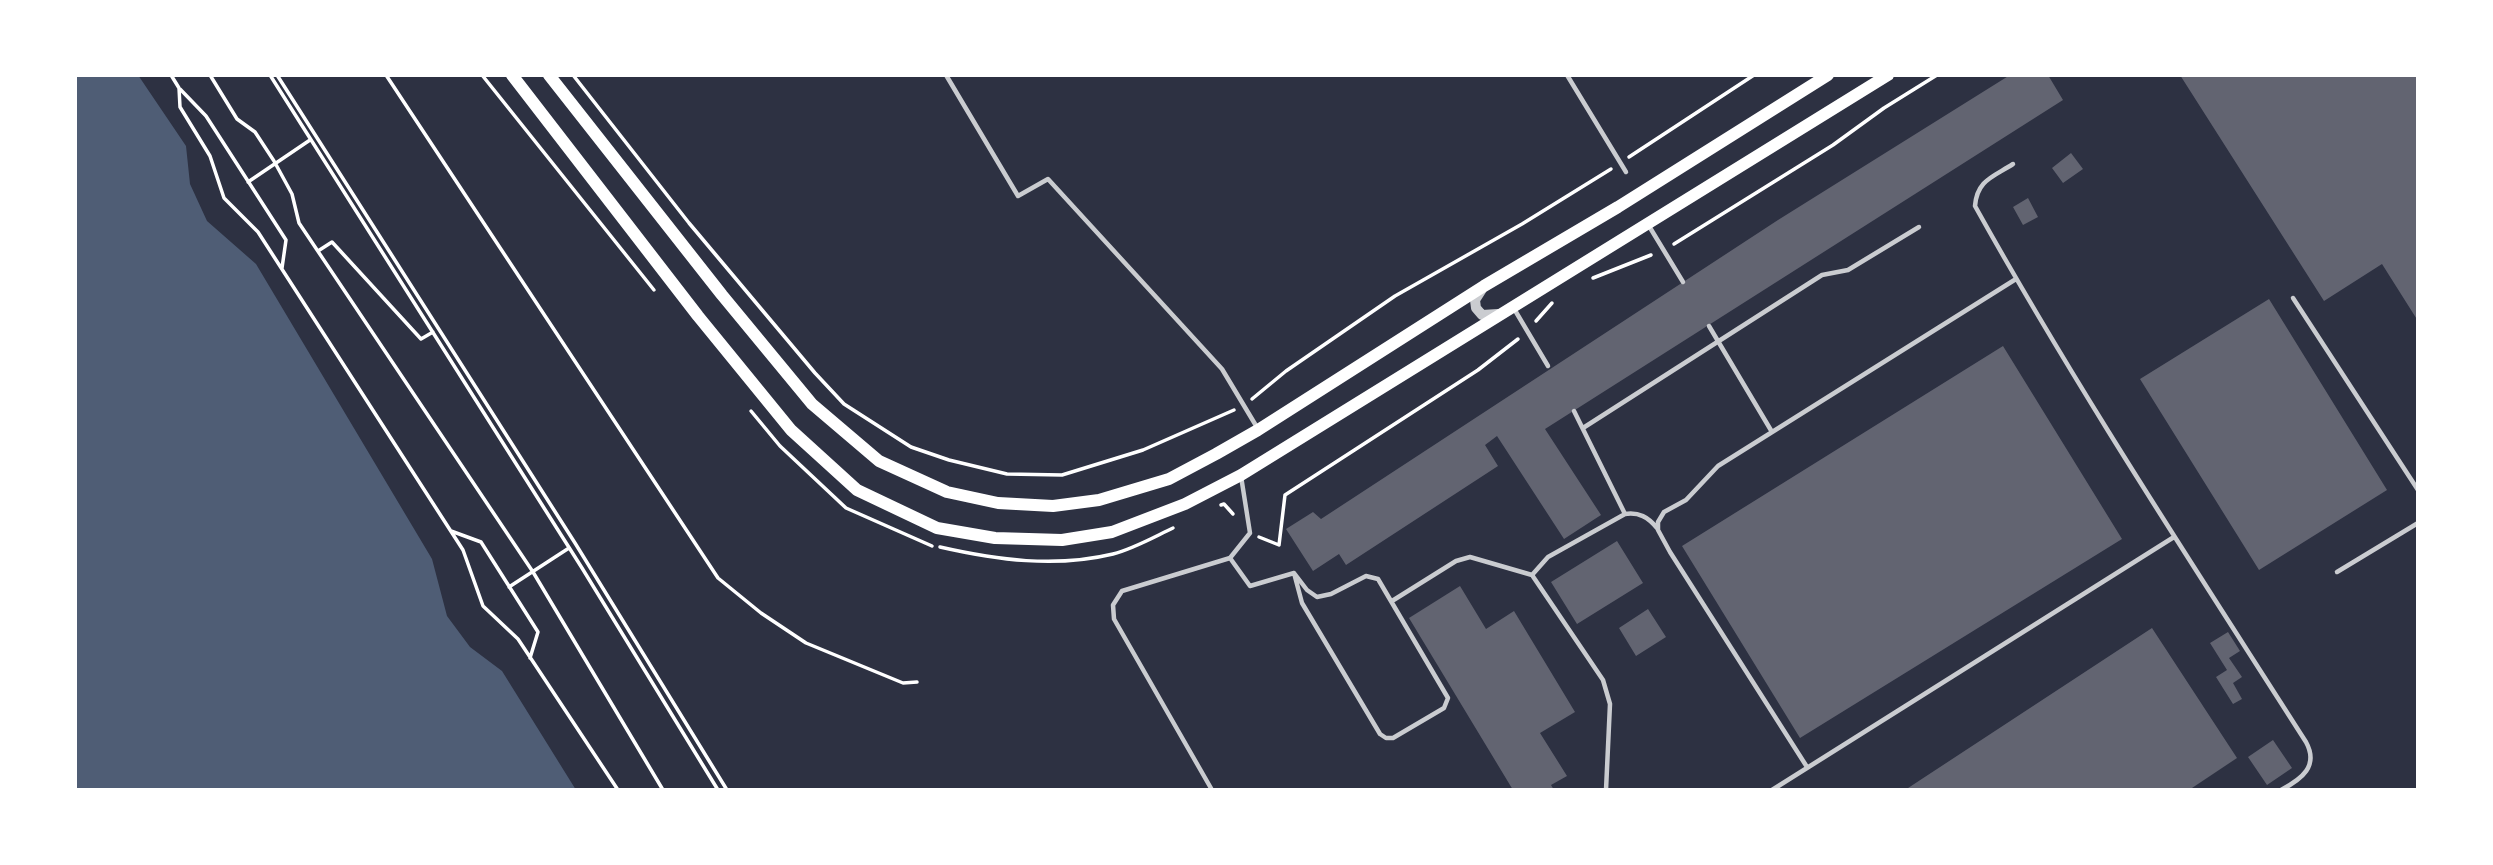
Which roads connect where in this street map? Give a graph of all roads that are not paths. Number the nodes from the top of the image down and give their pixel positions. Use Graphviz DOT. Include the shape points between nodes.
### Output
graph roads {
  1 [pos="512,75"];
  2 [pos="549,75"];
  3 [pos="946,75"];
  4 [pos="1567,75"];
  5 [pos="1828,75"];
  6 [pos="1888,75"];
  7 [pos="2013,164"];
  8 [pos="1626,172"];
  9 [pos="1648,224"];
  10 [pos="1919,227"];
  11 [pos="2016,279"];
  12 [pos="1683,282"];
  13 [pos="1484,286"];
  14 [pos="2293,298"];
  15 [pos="1507,310"];
  16 [pos="1709,326"];
  17 [pos="1718,341"];
  18 [pos="1548,366"];
  19 [pos="1574,411"];
  20 [pos="1583,428"];
  21 [pos="1258,430"];
  22 [pos="1772,432"];
  23 [pos="1241,475"];
  24 [pos="2418,490"];
  25 [pos="1625,514"];
  26 [pos="2418,523"];
  27 [pos="1658,530"];
  28 [pos="2174,537"];
  29 [pos="1230,558"];
  30 [pos="2337,572"];
  31 [pos="1294,573"];
  32 [pos="1532,575"];
  33 [pos="1392,601"];
  34 [pos="1807,767"];
  35 [pos="1212,790"];
  36 [pos="1606,790"];
  37 [pos="1772,790"];
  38 [pos="2281,790"];
  1 -- 23 [label="main road" via="791,430 857,490 937,528 995,538 1062,540 1112,531 1185,504"];
  2 -- 21 [label="main road" via="812,404 879,461 947,492 998,503 1053,506 1099,500 1168,479"];
  3 -- 21 [label="lane" via="1017,196 1048,179 1222,369"];
  4 -- 8 [label="lane"];
  5 -- 13 [label="main road"];
  6 -- 9 [label="main road"];
  7 -- 11 [label="lane" via="1980,185 1975,206"];
  9 -- 12 [label="lane"];
  9 -- 15 [label="main road"];
  10 -- 17 [label="lane" via="1848,270 1822,275"];
  11 -- 22 [label="lane"];
  11 -- 28 [label="lane"];
  13 -- 15 [label="street" via="1475,300 1482,315"];
  13 -- 21 [label="main road"];
  14 -- 24 [label="lane"];
  15 -- 18 [label="lane"];
  15 -- 23 [label="main road"];
  16 -- 17 [label="lane"];
  17 -- 20 [label="lane"];
  17 -- 22 [label="lane"];
  19 -- 20 [label="lane"];
  20 -- 25 [label="lane"];
  22 -- 27 [label="lane" via="1718,466 1686,500 1664,512"];
  23 -- 29 [label="lane" via="1250,533"];
  25 -- 27 [label="lane" via="1641,514"];
  25 -- 32 [label="lane" via="1548,557"];
  26 -- 30 [label="lane"];
  27 -- 34 [label="lane"];
  28 -- 34 [label="lane"];
  28 -- 38 [label="lane" via="2311,752 2312,761 2305,772"];
  29 -- 31 [label="lane" via="1250,586"];
  29 -- 35 [label="lane" via="1122,591 1113,605 1114,619"];
  31 -- 33 [label="lane" via="1317,597 1366,576 1378,579"];
  31 -- 33 [label="lane" via="1302,603 1386,738 1444,708 1448,698"];
  32 -- 33 [label="lane" via="1470,557"];
  32 -- 36 [label="lane" via="1603,680 1610,704"];
  34 -- 37 [label="lane"];
}
